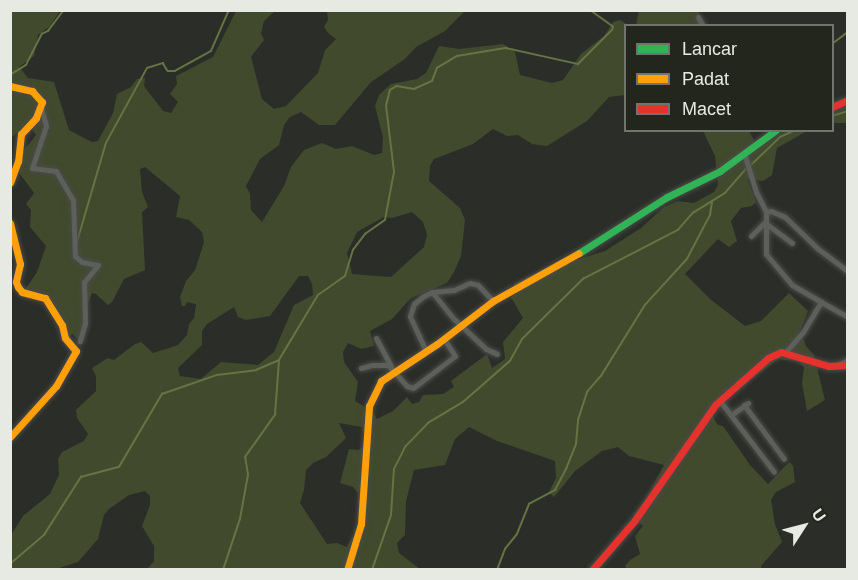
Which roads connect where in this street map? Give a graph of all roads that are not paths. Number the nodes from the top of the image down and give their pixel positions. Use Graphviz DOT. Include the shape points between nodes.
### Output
graph roads {
  1 [pos="698,17"];
  2 [pos="703,24"];
  3 [pos="10,86"];
  4 [pos="848,99"];
  5 [pos="834,106"];
  6 [pos="40,107"];
  7 [pos="774,132"];
  8 [pos="744,153"];
  9 [pos="10,183"];
  10 [pos="766,212"];
  11 [pos="10,223"];
  12 [pos="767,224"];
  13 [pos="751,236"];
  14 [pos="792,243"];
  15 [pos="848,271"];
  16 [pos="432,292"];
  17 [pos="493,301"];
  18 [pos="821,302"];
  19 [pos="848,317"];
  20 [pos="460,326"];
  21 [pos="376,338"];
  22 [pos="444,339"];
  23 [pos="80,341"];
  24 [pos="426,351"];
  25 [pos="784,352"];
  26 [pos="497,354"];
  27 [pos="848,360"];
  28 [pos="848,365"];
  29 [pos="836,366"];
  30 [pos="361,368"];
  31 [pos="393,369"];
  32 [pos="720,401"];
  33 [pos="731,415"];
  34 [pos="10,437"];
  35 [pos="783,459"];
  36 [pos="774,472"];
  37 [pos="347,570"];
  38 [pos="592,570"];
  1 -- 2 [label="street"];
  3 -- 6 [label="street" via="36,93 41,99"];
  4 -- 5 [label="street"];
  6 -- 9 [label="street" via="35,121 21,134"];
  6 -- 23 [label="street" via="46,126 32,167 54,169 59,175 73,200 75,256 82,262 99,265 84,282 85,323"];
  7 -- 8 [label="street"];
  8 -- 10 [label="street"];
  8 -- 17 [label="street" via="720,171 667,197 569,260"];
  10 -- 12 [label="street"];
  10 -- 15 [label="street" via="785,218"];
  11 -- 34 [label="street" via="20,264 18,287 22,292 45,298 76,351 56,386"];
  12 -- 13 [label="street"];
  12 -- 14 [label="street"];
  12 -- 18 [label="street" via="766,254 792,285"];
  16 -- 17 [label="street" via="475,284"];
  16 -- 20 [label="street"];
  16 -- 24 [label="street" via="417,301 410,312"];
  17 -- 20 [label="street"];
  18 -- 19 [label="street"];
  18 -- 25 [label="street" via="803,332"];
  20 -- 22 [label="street"];
  20 -- 26 [label="street"];
  21 -- 31 [label="street"];
  22 -- 24 [label="street"];
  22 -- 31 [label="street" via="455,356 416,387 407,386"];
  24 -- 31 [label="street"];
  25 -- 29 [label="street"];
  25 -- 32 [label="street" via="768,358"];
  27 -- 29 [label="street"];
  28 -- 29 [label="street"];
  30 -- 31 [label="street" via="376,364"];
  31 -- 37 [label="street" via="378,385 369,406 360,524"];
  32 -- 33 [label="street"];
  32 -- 38 [label="street" via="635,520"];
  33 -- 35 [label="street" via="746,404"];
  33 -- 36 [label="street"];
}
